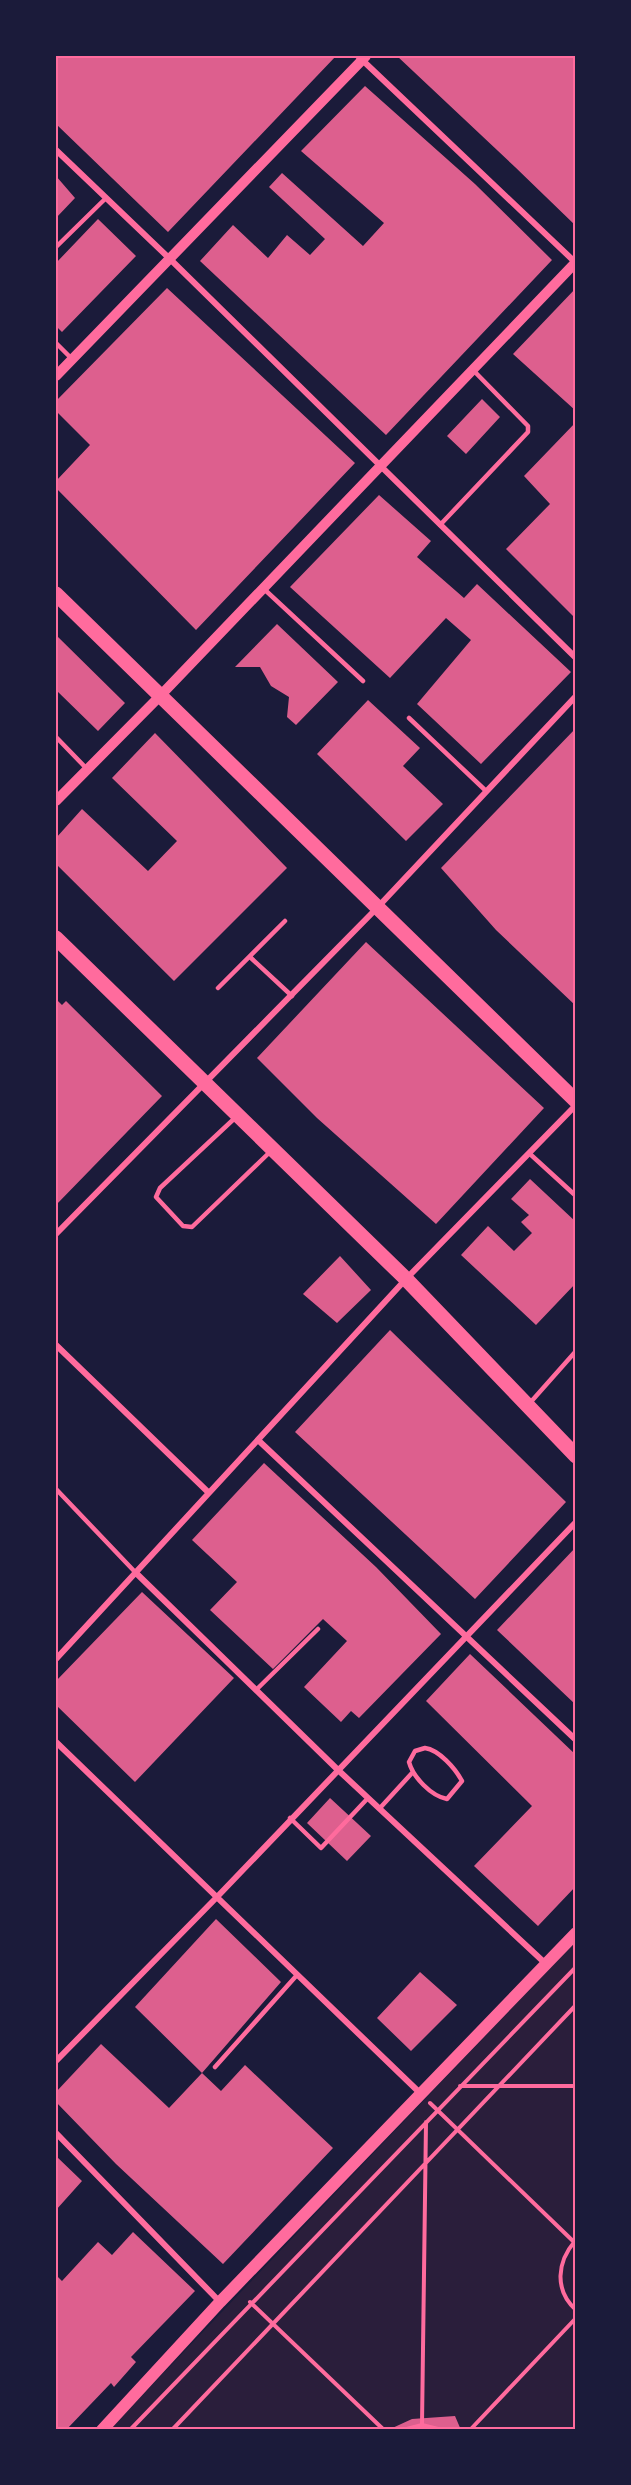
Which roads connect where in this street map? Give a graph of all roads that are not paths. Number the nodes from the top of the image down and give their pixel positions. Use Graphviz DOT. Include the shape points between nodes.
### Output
graph roads {
  1 [pos="362,57"];
  2 [pos="56,150"];
  3 [pos="106,198"];
  4 [pos="56,247"];
  5 [pos="170,259"];
  6 [pos="575,263"];
  7 [pos="56,343"];
  8 [pos="72,359"];
  9 [pos="472,368"];
  10 [pos="56,376"];
  11 [pos="379,465"];
  12 [pos="440,525"];
  13 [pos="262,587"];
  14 [pos="56,594"];
  15 [pos="576,658"];
  16 [pos="363,681"];
  17 [pos="160,696"];
  18 [pos="576,696"];
  19 [pos="409,718"];
  20 [pos="56,737"];
  21 [pos="87,769"];
  22 [pos="485,790"];
  23 [pos="56,801"];
  24 [pos="376,909"];
  25 [pos="285,921"];
  26 [pos="56,938"];
  27 [pos="249,957"];
  28 [pos="218,988"];
  29 [pos="292,996"];
  30 [pos="206,1084"];
  31 [pos="576,1103"];
  32 [pos="238,1115"];
  33 [pos="273,1149"];
  34 [pos="530,1154"];
  35 [pos="576,1196"];
  36 [pos="56,1234"];
  37 [pos="406,1279"];
  38 [pos="56,1345"];
  39 [pos="576,1351"];
  40 [pos="527,1406"];
  41 [pos="258,1440"];
  42 [pos="576,1456"];
  43 [pos="56,1489"];
  44 [pos="209,1493"];
  45 [pos="576,1522"];
  46 [pos="136,1573"];
  47 [pos="318,1629"];
  48 [pos="465,1635"];
  49 [pos="56,1659"];
  50 [pos="256,1690"];
  51 [pos="576,1740"];
  52 [pos="56,1742"];
  53 [pos="337,1769"];
  54 [pos="412,1773"];
  55 [pos="368,1798"];
  56 [pos="380,1808"];
  57 [pos="290,1818"];
  58 [pos="217,1898"];
  59 [pos="576,1933"];
  60 [pos="546,1964"];
  61 [pos="297,1975"];
  62 [pos="56,2061"];
  63 [pos="215,2067"];
  64 [pos="420,2093"];
  65 [pos="56,2133"];
  66 [pos="220,2302"];
  67 [pos="102,2430"];
  1 -- 5 [label="street"];
  1 -- 6 [label="street"];
  2 -- 3 [label="street"];
  3 -- 4 [label="lane"];
  3 -- 5 [label="street"];
  5 -- 8 [label="street"];
  5 -- 11 [label="street"];
  6 -- 9 [label="street"];
  7 -- 8 [label="lane"];
  8 -- 10 [label="street"];
  9 -- 11 [label="street"];
  9 -- 12 [label="lane" via="523,420 528,432"];
  11 -- 12 [label="street"];
  11 -- 13 [label="street"];
  12 -- 15 [label="street"];
  13 -- 16 [label="lane"];
  13 -- 17 [label="street"];
  14 -- 17 [label="highway"];
  17 -- 21 [label="street"];
  17 -- 24 [label="highway"];
  18 -- 22 [label="street"];
  19 -- 22 [label="lane"];
  20 -- 21 [label="lane"];
  21 -- 23 [label="street"];
  22 -- 24 [label="street"];
  24 -- 29 [label="street"];
  24 -- 31 [label="highway"];
  25 -- 27 [label="lane"];
  26 -- 30 [label="highway"];
  27 -- 28 [label="lane"];
  27 -- 29 [label="lane"];
  29 -- 30 [label="street"];
  30 -- 32 [label="highway"];
  30 -- 36 [label="street"];
  31 -- 34 [label="street"];
  32 -- 33 [label="highway"];
  32 -- 33 [label="lane" via="160,1188 156,1197 183,1226 192,1227"];
  33 -- 37 [label="highway"];
  34 -- 35 [label="lane"];
  34 -- 37 [label="street"];
  37 -- 40 [label="highway"];
  37 -- 41 [label="street"];
  38 -- 44 [label="street"];
  39 -- 40 [label="lane"];
  40 -- 42 [label="highway"];
  41 -- 44 [label="street"];
  41 -- 48 [label="street"];
  43 -- 46 [label="lane"];
  44 -- 46 [label="street"];
  45 -- 48 [label="street"];
  46 -- 49 [label="street"];
  46 -- 50 [label="street"];
  47 -- 50 [label="lane"];
  48 -- 51 [label="street"];
  48 -- 53 [label="street"];
  50 -- 53 [label="street"];
  52 -- 58 [label="street"];
  53 -- 55 [label="street"];
  53 -- 57 [label="street"];
  54 -- 54 [label="lane" via="409,1762 416,1751 432,1749 457,1771 462,1781 447,1799"];
  54 -- 56 [label="lane"];
  55 -- 56 [label="street"];
  55 -- 57 [label="lane" via="321,1848"];
  56 -- 60 [label="street"];
  57 -- 58 [label="street"];
  58 -- 61 [label="street"];
  58 -- 62 [label="street"];
  59 -- 60 [label="main road"];
  60 -- 64 [label="main road"];
  61 -- 63 [label="lane"];
  61 -- 64 [label="street"];
  64 -- 66 [label="main road"];
  65 -- 66 [label="street"];
  66 -- 67 [label="main road"];
}
